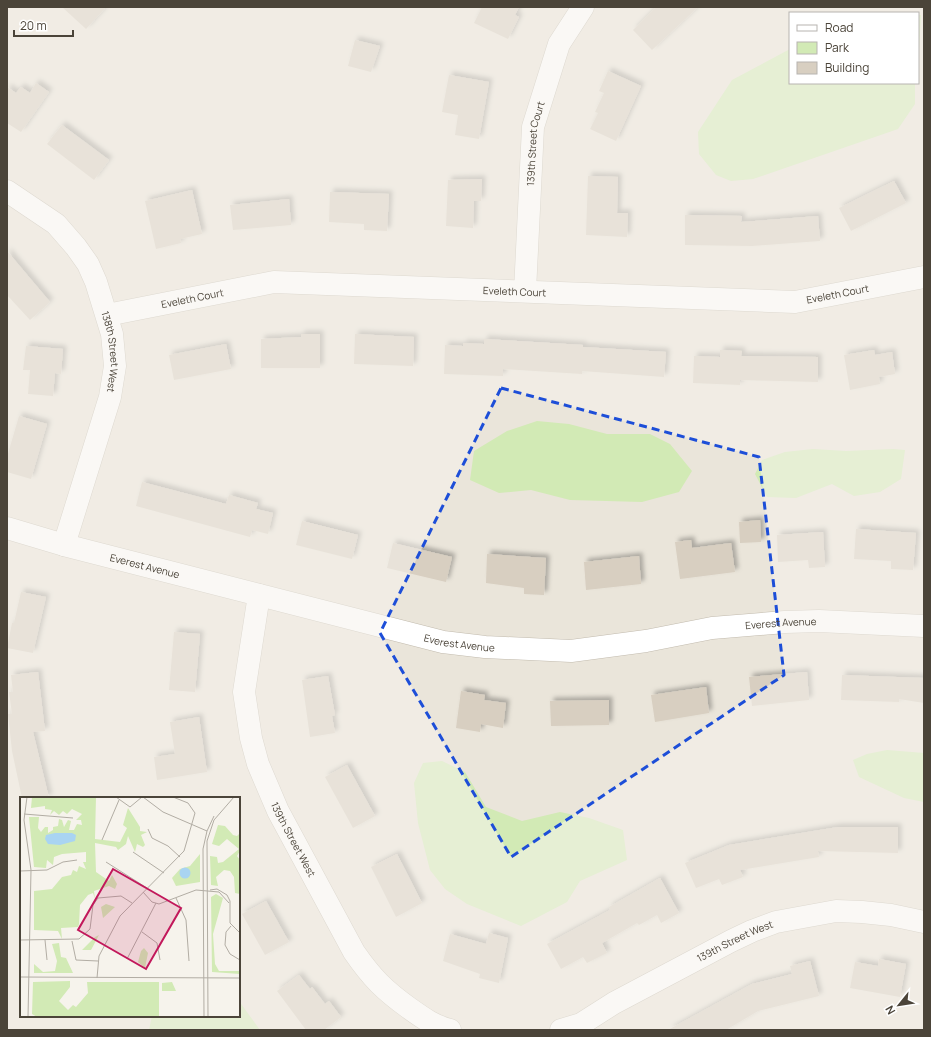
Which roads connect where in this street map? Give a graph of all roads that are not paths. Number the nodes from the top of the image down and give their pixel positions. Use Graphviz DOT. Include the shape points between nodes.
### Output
graph roads {
  1 [pos="583,7"];
  2 [pos="7,191"];
  3 [pos="924,277"];
  4 [pos="525,291"];
  5 [pos="106,315"];
  6 [pos="7,528"];
  7 [pos="64,545"];
  8 [pos="259,595"];
  9 [pos="924,626"];
  10 [pos="924,922"];
  11 [pos="450,1030"];
  12 [pos="561,1030"];
  1 -- 4 [label="street, 139th Street Court" via="559,44 533,127"];
  2 -- 5 [label="street, 138th Street West" via="56,224 76,247 96,282"];
  3 -- 4 [label="street, Eveleth Court" via="796,302"];
  4 -- 5 [label="street, Eveleth Court" via="274,282"];
  5 -- 7 [label="street, 138th Street West" via="112,334 115,366 110,397"];
  6 -- 7 [label="street, Everest Avenue"];
  7 -- 8 [label="street, Everest Avenue"];
  8 -- 9 [label="street, Everest Avenue" via="443,642 485,647 571,651 646,641 712,628 785,622"];
  8 -- 11 [label="street, 139th Street West" via="244,692 258,764 278,811 354,952 368,973 393,997 427,1021"];
  10 -- 12 [label="street, 139th Street West" via="891,915 836,911 776,922 731,941 614,1003 581,1024"];
}
